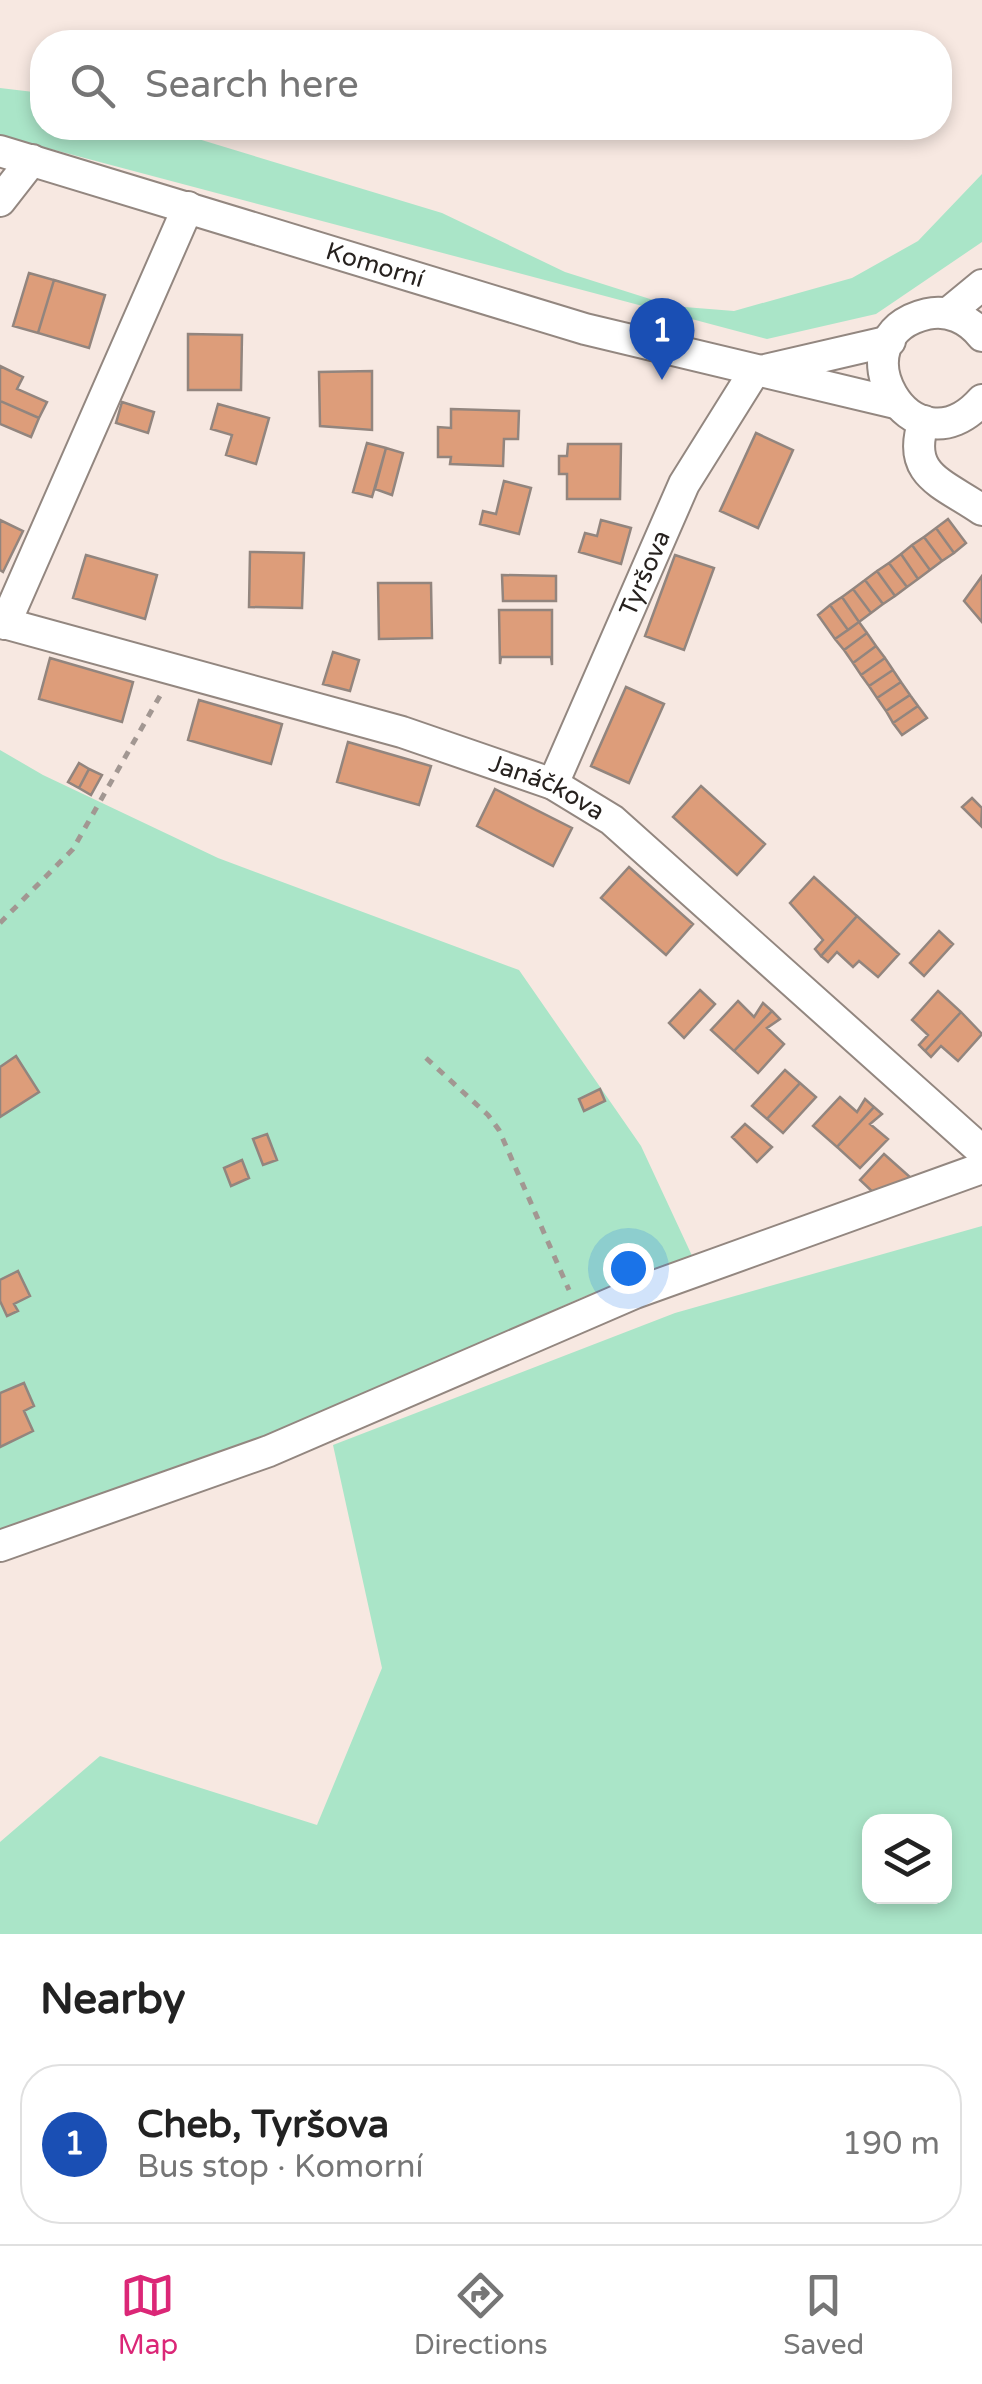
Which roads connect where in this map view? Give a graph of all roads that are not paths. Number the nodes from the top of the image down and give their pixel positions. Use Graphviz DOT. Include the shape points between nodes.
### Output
graph roads {
  1 [pos="0,151"];
  2 [pos="32,160"];
  3 [pos="0,201"];
  4 [pos="188,206"];
  5 [pos="982,285"];
  6 [pos="948,314"];
  7 [pos="982,336"];
  8 [pos="890,341"];
  9 [pos="754,372"];
  10 [pos="895,403"];
  11 [pos="979,410"];
  12 [pos="924,421"];
  13 [pos="982,510"];
  14 [pos="3,623"];
  15 [pos="553,784"];
  16 [pos="982,1150"];
  17 [pos="982,1168"];
  18 [pos="0,1546"];
  1 -- 2 [label="street, Komorní"];
  2 -- 3 [label="street"];
  2 -- 4 [label="street, Komorní"];
  4 -- 9 [label="street, Komorní" via="585,329"];
  4 -- 14 [label="street, Janáčkova"];
  5 -- 6 [label="street"];
  6 -- 7 [label="street"];
  6 -- 8 [label="street, Komorní" via="914,318"];
  8 -- 9 [label="street, Komorní"];
  8 -- 10 [label="street" via="883,372"];
  9 -- 10 [label="street, Komorní"];
  9 -- 15 [label="street, Tyršova" via="684,484"];
  10 -- 12 [label="street, Komorní"];
  11 -- 12 [label="street"];
  12 -- 13 [label="street" via="915,447 922,468"];
  14 -- 15 [label="street, Janáčkova" via="402,732"];
  15 -- 16 [label="street, Janáčkova" via="612,820"];
  17 -- 18 [label="street" via="581,1317 269,1451"];
}
